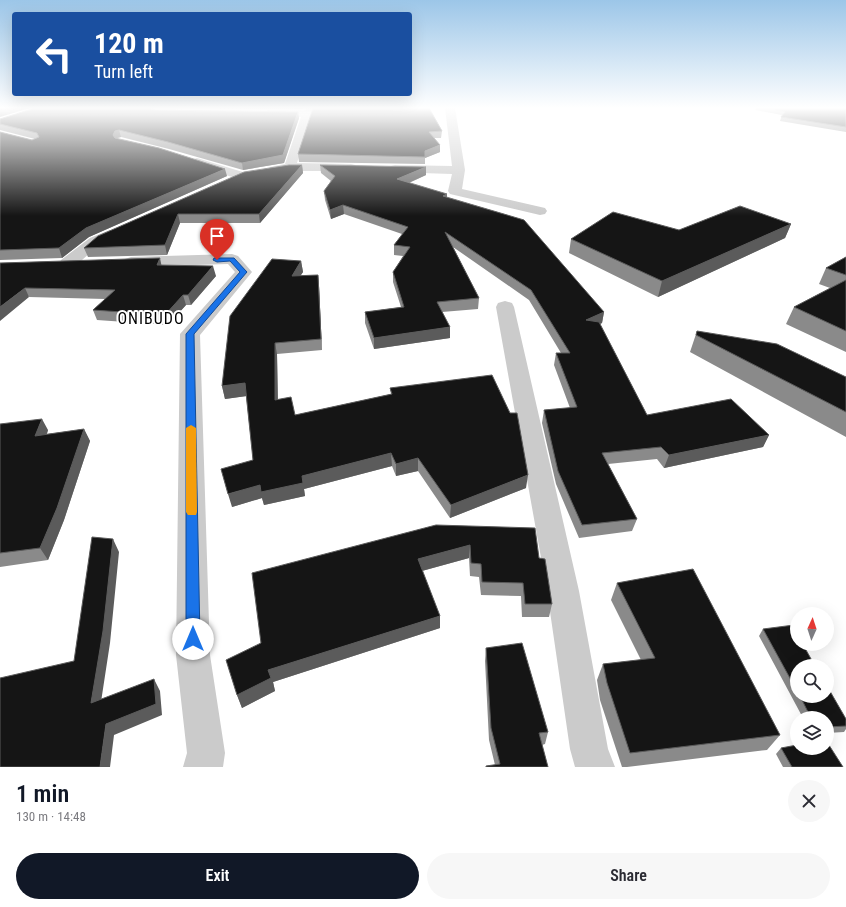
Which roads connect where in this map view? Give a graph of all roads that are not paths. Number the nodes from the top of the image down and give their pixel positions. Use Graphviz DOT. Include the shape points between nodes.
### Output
graph roads {
  1 [pos="298,144"];
  2 [pos="455,144"];
  3 [pos="186,159"];
  4 [pos="290,167"];
  5 [pos="367,168"];
  6 [pos="382,169"];
  7 [pos="459,170"];
  8 [pos="253,174"];
  9 [pos="220,186"];
  10 [pos="540,211"];
  11 [pos="123,229"];
  12 [pos="505,307"];
  13 [pos="203,767"];
  14 [pos="595,767"];
  1 -- 4 [label="street"];
  2 -- 7 [label="street"];
  3 -- 8 [label="street"];
  4 -- 5 [label="street"];
  4 -- 8 [label="street"];
  6 -- 7 [label="street"];
  7 -- 10 [label="street" via="455,191"];
  8 -- 9 [label="street"];
  11 -- 13 [label="street" via="95,241 59,264 232,259 244,272 190,334 193,655 206,753"];
  12 -- 14 [label="street" via="563,591 589,749"];
}
